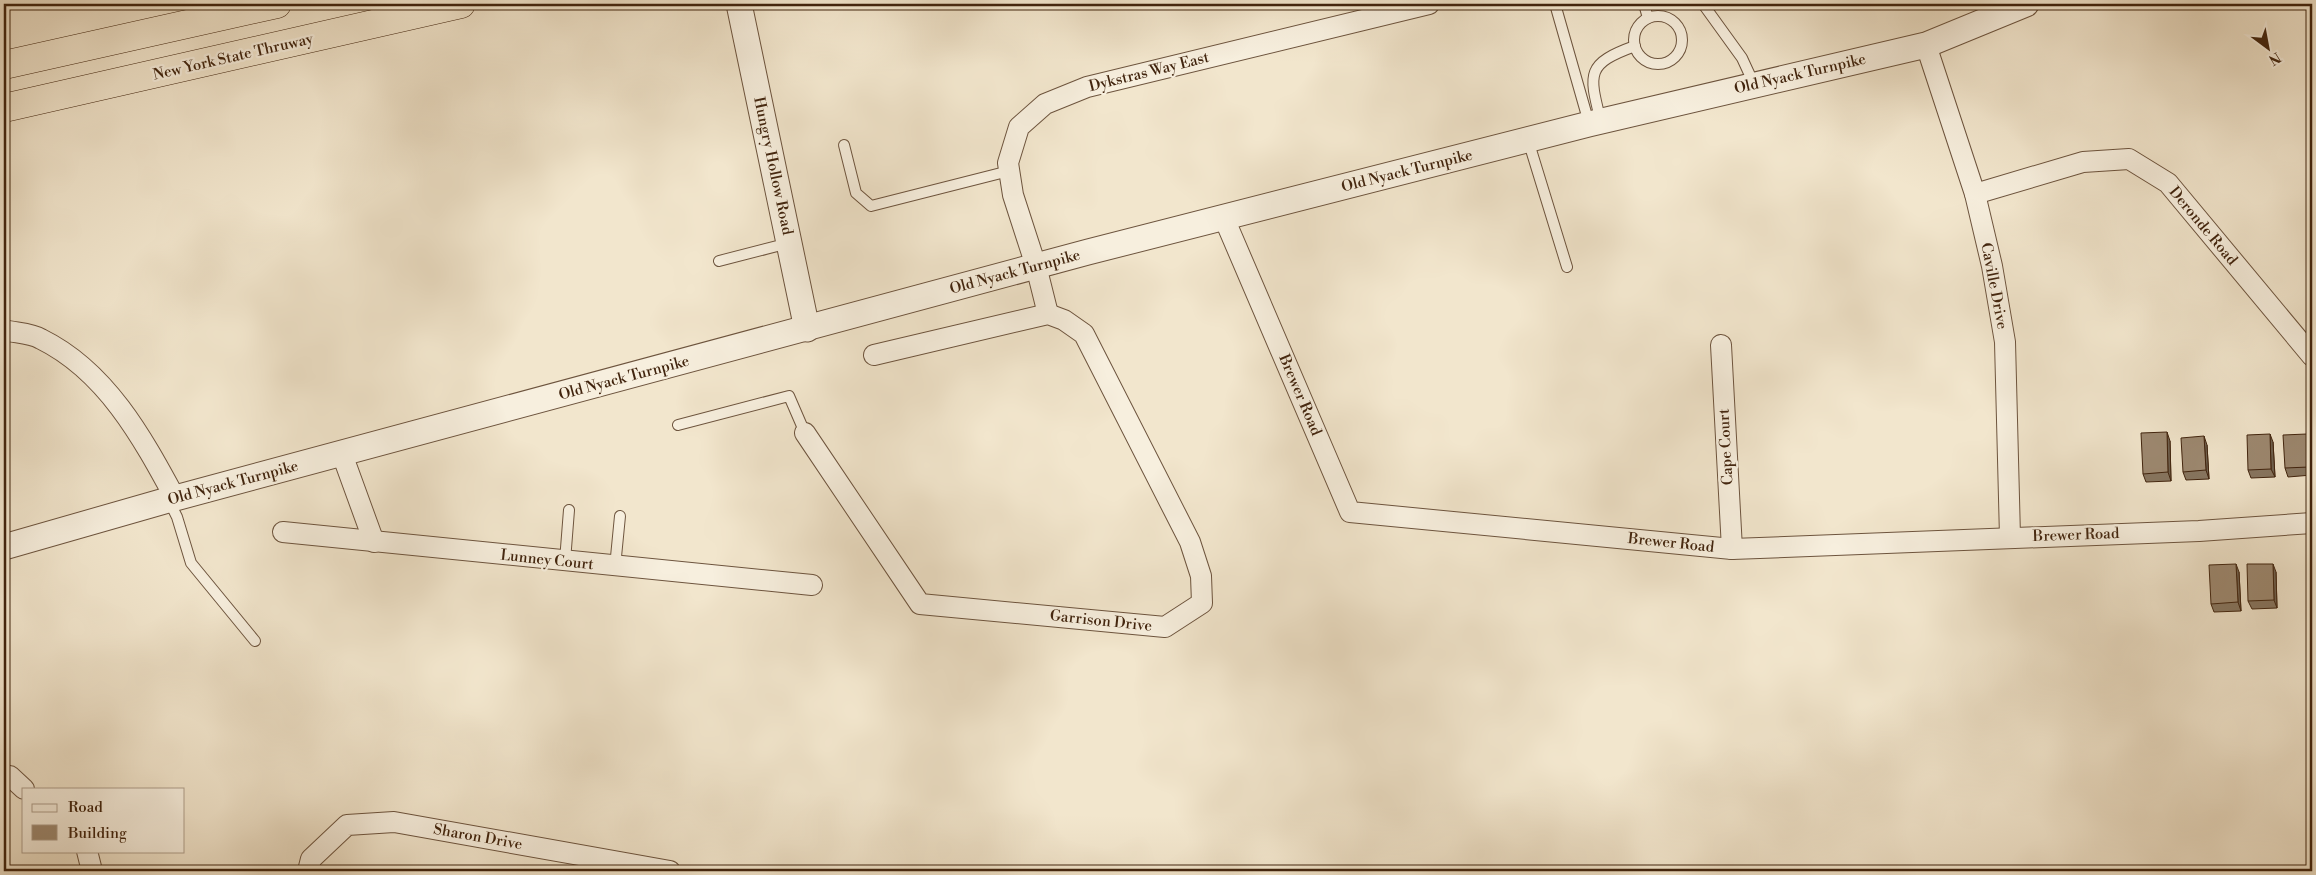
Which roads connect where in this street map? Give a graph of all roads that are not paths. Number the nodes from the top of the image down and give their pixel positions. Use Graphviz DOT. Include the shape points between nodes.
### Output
graph roads {
  1 [pos="277,4"];
  2 [pos="461,4"];
  3 [pos="738,4"];
  4 [pos="1429,4"];
  5 [pos="1555,4"];
  6 [pos="1644,4"];
  7 [pos="1704,4"];
  8 [pos="2026,4"];
  9 [pos="1648,18"];
  10 [pos="1926,44"];
  11 [pos="1635,46"];
  12 [pos="4,65"];
  13 [pos="1755,85"];
  14 [pos="4,108"];
  15 [pos="1595,123"];
  16 [pos="1528,140"];
  17 [pos="844,145"];
  18 [pos="1010,171"];
  19 [pos="1976,194"];
  20 [pos="1224,218"];
  21 [pos="789,242"];
  22 [pos="719,262"];
  23 [pos="1036,266"];
  24 [pos="1567,267"];
  25 [pos="1048,314"];
  26 [pos="807,329"];
  27 [pos="4,330"];
  28 [pos="1721,345"];
  29 [pos="874,355"];
  30 [pos="2312,356"];
  31 [pos="678,425"];
  32 [pos="805,433"];
  33 [pos="342,454"];
  34 [pos="172,499"];
  35 [pos="569,510"];
  36 [pos="620,516"];
  37 [pos="2312,523"];
  38 [pos="283,532"];
  39 [pos="2010,537"];
  40 [pos="374,542"];
  41 [pos="4,547"];
  42 [pos="1732,549"];
  43 [pos="565,562"];
  44 [pos="616,567"];
  45 [pos="812,586"];
  46 [pos="255,641"];
  47 [pos="4,776"];
  48 [pos="23,788"];
  49 [pos="87,852"];
  50 [pos="92,871"];
  51 [pos="308,871"];
  52 [pos="670,871"];
  1 -- 12 [label="highway"];
  2 -- 14 [label="highway, New York State Thruway"];
  3 -- 21 [label="street, Hungry Hollow Road"];
  4 -- 18 [label="street, Dykstras Way East" via="1087,87 1045,104 1019,127 1008,163"];
  5 -- 15 [label="lane"];
  6 -- 9 [label="lane"];
  7 -- 13 [label="lane" via="1742,58"];
  8 -- 10 [label="street, Old Nyack Turnpike"];
  9 -- 11 [label="lane" via="1637,30"];
  9 -- 11 [label="lane" via="1663,17 1676,24 1682,38 1679,53 1667,63 1650,63"];
  10 -- 13 [label="street, Old Nyack Turnpike"];
  10 -- 19 [label="street, Caville Drive"];
  11 -- 15 [label="lane" via="1601,62 1593,73"];
  13 -- 15 [label="street, Old Nyack Turnpike"];
  15 -- 16 [label="street, Old Nyack Turnpike"];
  16 -- 20 [label="street, Old Nyack Turnpike"];
  16 -- 24 [label="lane"];
  17 -- 18 [label="lane" via="856,193 871,206"];
  18 -- 23 [label="street, Dykstras Way East" via="1013,195"];
  19 -- 30 [label="street, Deronde Road" via="2084,162 2128,159 2168,183"];
  19 -- 39 [label="street, Caville Drive" via="2005,342"];
  20 -- 23 [label="street, Old Nyack Turnpike"];
  20 -- 42 [label="street, Brewer Road" via="1350,512"];
  21 -- 22 [label="lane"];
  21 -- 26 [label="street, Hungry Hollow Road"];
  23 -- 25 [label="street"];
  23 -- 26 [label="street, Old Nyack Turnpike"];
  25 -- 29 [label="street"];
  25 -- 32 [label="street, Garrison Drive" via="1064,320 1084,334 1190,542 1201,576 1202,603 1166,627 920,604"];
  26 -- 33 [label="street, Old Nyack Turnpike"];
  27 -- 34 [label="street" via="40,338 81,365 119,404 150,450"];
  28 -- 42 [label="street, Cape Court"];
  31 -- 32 [label="lane" via="789,396"];
  33 -- 34 [label="street, Old Nyack Turnpike"];
  33 -- 40 [label="street"];
  34 -- 41 [label="street, Old Nyack Turnpike"];
  34 -- 46 [label="lane" via="191,563"];
  35 -- 43 [label="lane"];
  36 -- 44 [label="lane"];
  37 -- 39 [label="street, Brewer Road" via="2199,531"];
  38 -- 40 [label="street, Lunney Court"];
  39 -- 42 [label="street, Brewer Road"];
  40 -- 43 [label="street, Lunney Court"];
  43 -- 44 [label="street, Lunney Court"];
  44 -- 45 [label="street, Lunney Court"];
  47 -- 48 [label="street" via="10,776"];
  49 -- 50 [label="street"];
  51 -- 52 [label="street, Sharon Drive" via="311,859 347,825 394,822"];
}
